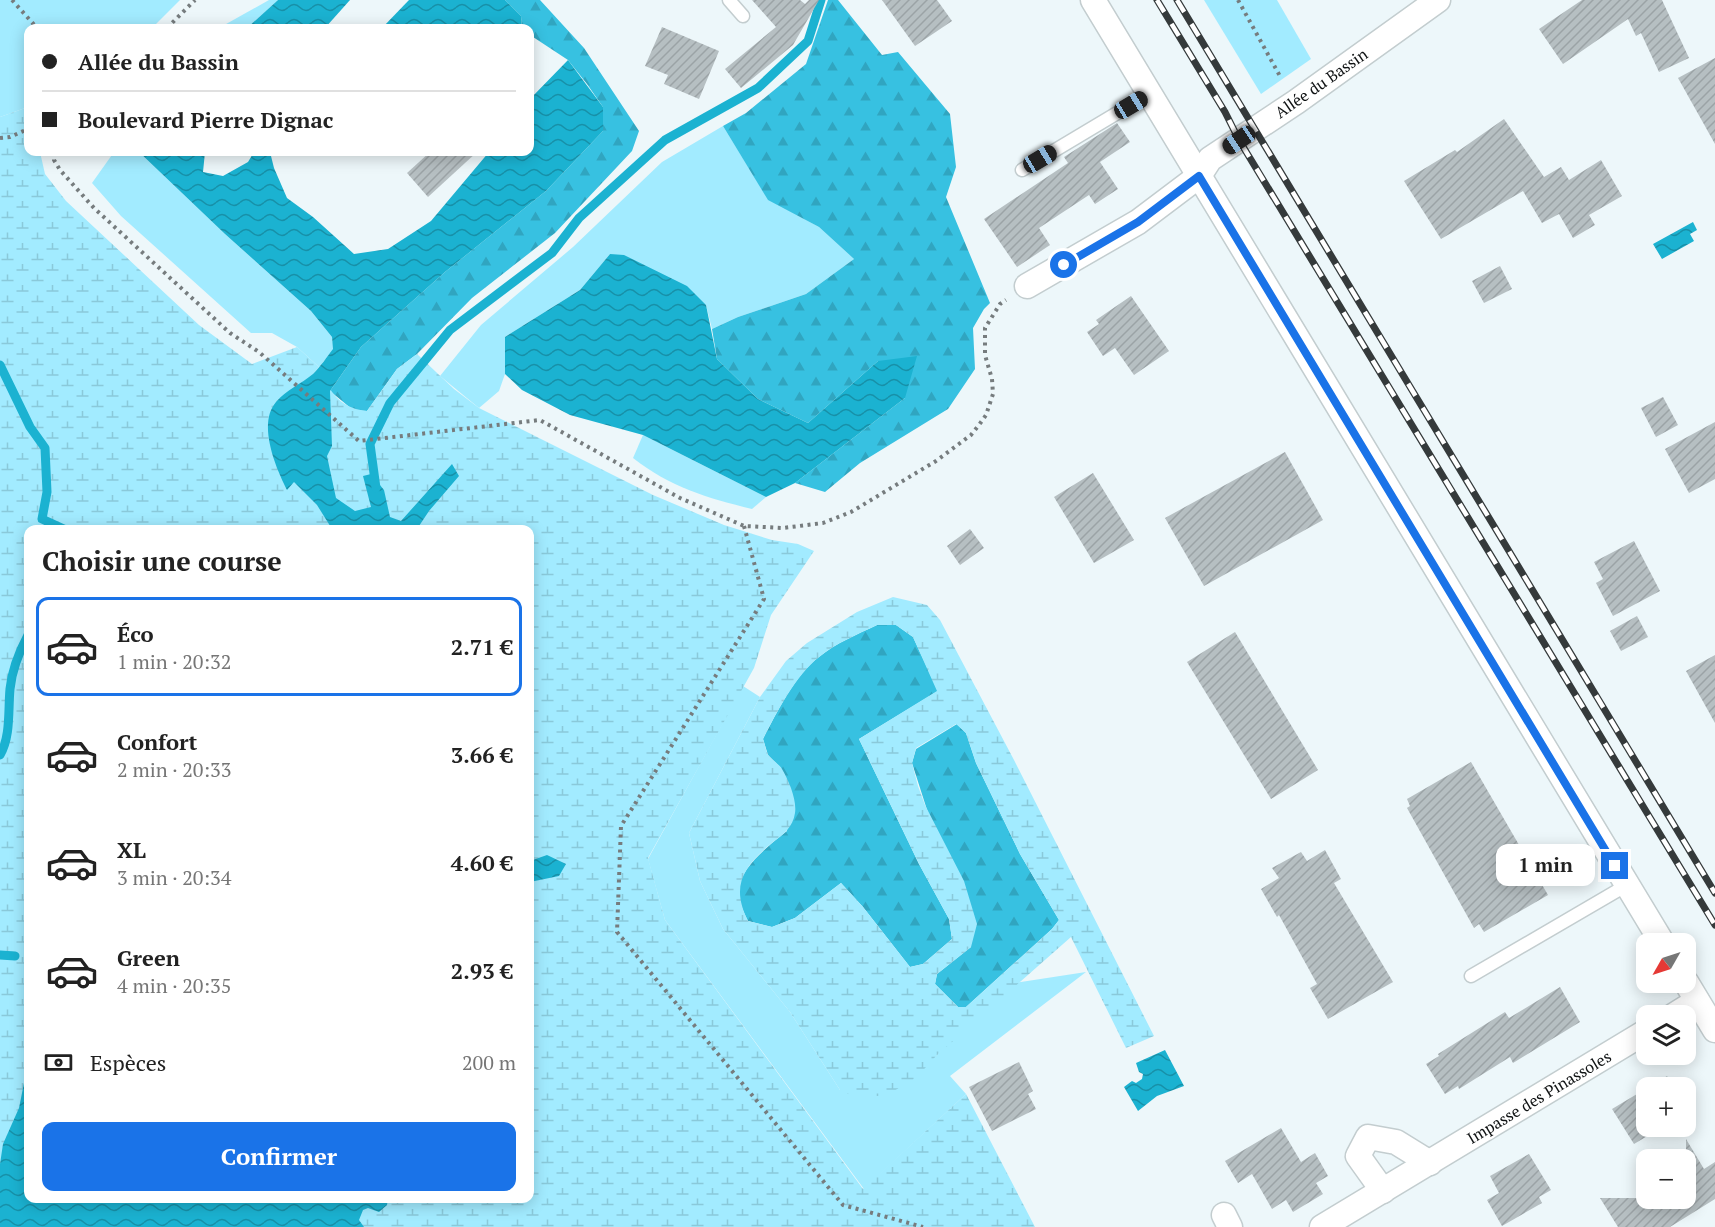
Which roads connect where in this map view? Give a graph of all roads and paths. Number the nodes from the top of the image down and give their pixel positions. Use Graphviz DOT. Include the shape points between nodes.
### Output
graph roads {
  1 [pos="12,0"];
  2 [pos="195,0"];
  3 [pos="729,0"];
  4 [pos="1093,0"];
  5 [pos="1238,0"];
  6 [pos="1438,0"];
  7 [pos="743,16"];
  8 [pos="33,24"];
  9 [pos="171,24"];
  10 [pos="1149,94"];
  11 [pos="1296,102"];
  12 [pos="24,131"];
  13 [pos="0,138"];
  14 [pos="54,156"];
  15 [pos="1022,170"];
  16 [pos="1199,176"];
  17 [pos="1027,286"];
  18 [pos="744,526"];
  19 [pos="1628,885"];
  20 [pos="1656,933"];
  21 [pos="1471,976"];
  22 [pos="1690,993"];
  23 [pos="1693,993"];
  24 [pos="1681,1005"];
  25 [pos="1715,1030"];
  26 [pos="1636,1038"];
  27 [pos="1430,1163"];
  28 [pos="1383,1191"];
  29 [pos="923,1227"];
  30 [pos="1322,1227"];
  1 -- 8 [label="path"];
  2 -- 9 [label="path"];
  3 -- 7 [label="lane"];
  4 -- 10 [label="street"];
  5 -- 11 [label="path"];
  6 -- 11 [label="street, Allée du Bassin"];
  10 -- 15 [label="lane"];
  10 -- 16 [label="street"];
  11 -- 16 [label="street, Allée du Bassin" via="1210,159"];
  12 -- 13 [label="path"];
  14 -- 18 [label="path" via="60,170 94,208 230,333 259,352 359,441 540,420 680,498"];
  16 -- 17 [label="street, Allée du Bassin" via="1138,222"];
  16 -- 19 [label="street"];
  17 -- 18 [label="path" via="1000,304 985,328 985,355 993,394 986,415 971,435 851,512 809,525"];
  18 -- 29 [label="path" via="764,599 621,826 617,932 843,1205"];
  19 -- 20 [label="street"];
  19 -- 21 [label="lane"];
  22 -- 24 [label="street"];
  23 -- 25 [label="street"];
  26 -- 27 [label="street, Impasse des Pinassoles"];
  27 -- 28 [label="street, Impasse des Pinassoles"];
  27 -- 28 [label="street" via="1396,1142 1368,1137 1358,1156"];
  28 -- 30 [label="street, Impasse des Pinassoles"];
}
